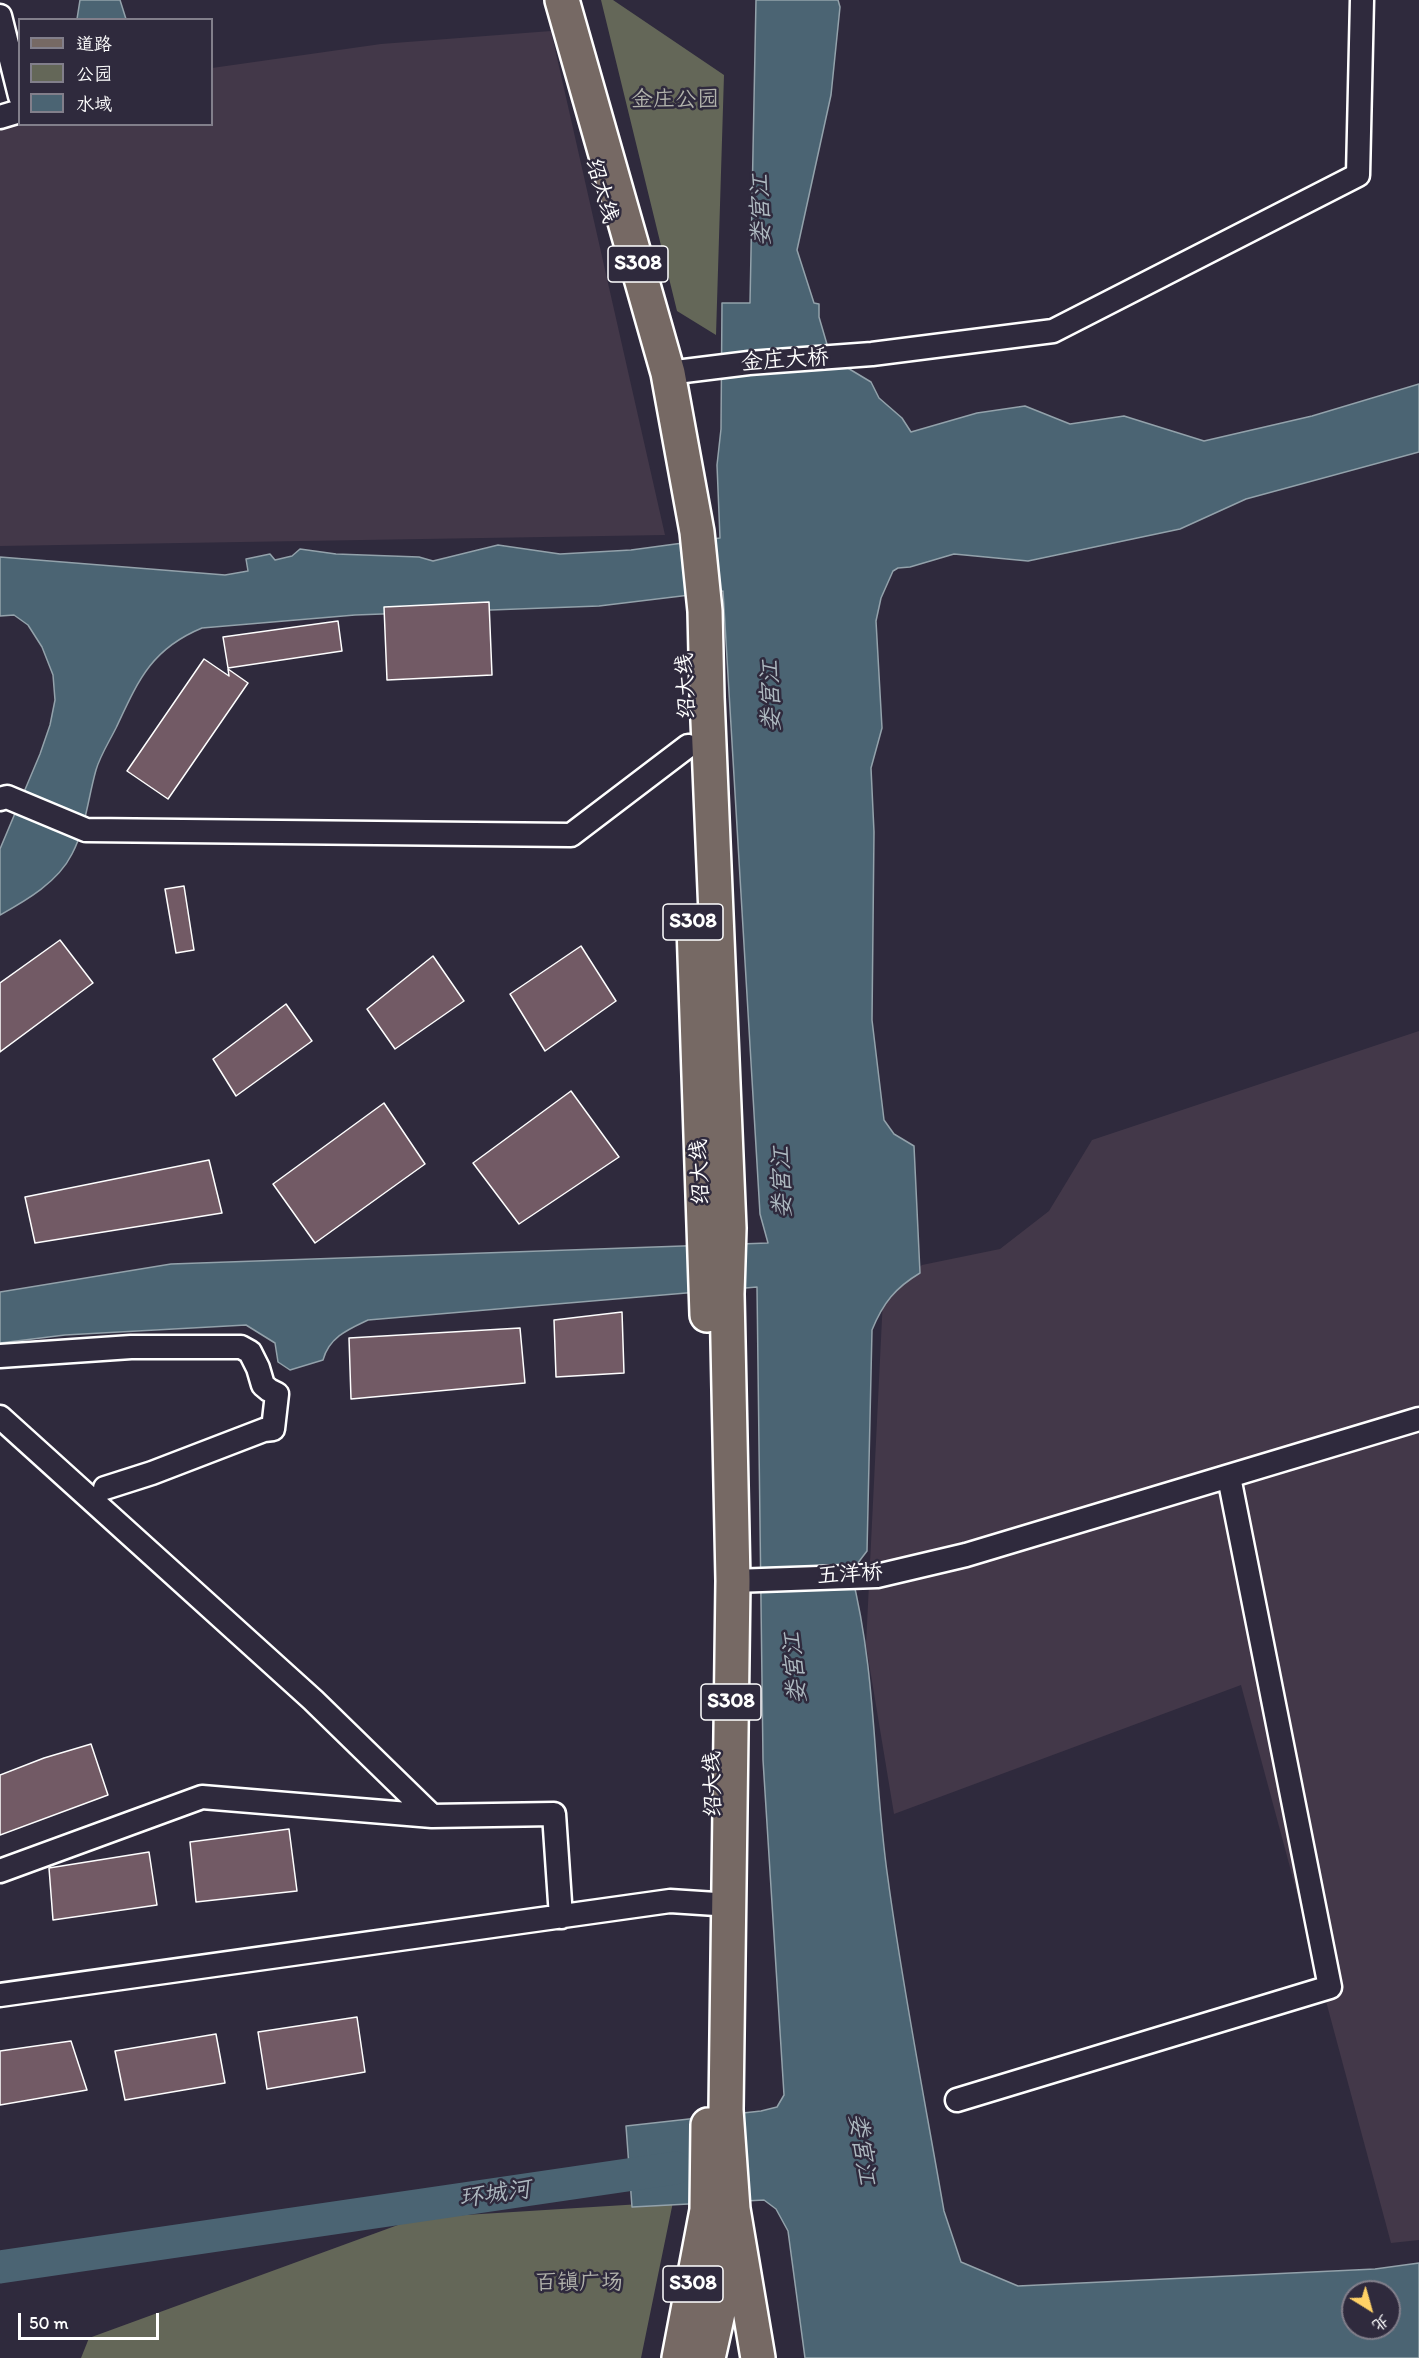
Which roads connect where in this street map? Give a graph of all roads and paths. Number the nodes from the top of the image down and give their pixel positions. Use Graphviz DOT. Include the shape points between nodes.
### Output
graph roads {
  1 [pos="546,0"];
  2 [pos="562,0"];
  3 [pos="1362,0"];
  4 [pos="0,16"];
  5 [pos="18,88"];
  6 [pos="18,112"];
  7 [pos="0,117"];
  8 [pos="668,373"];
  9 [pos="688,532"];
  10 [pos="695,612"];
  11 [pos="688,746"];
  12 [pos="4,798"];
  13 [pos="716,1230"];
  14 [pos="717,1295"];
  15 [pos="0,1356"];
  16 [pos="0,1417"];
  17 [pos="1419,1419"];
  18 [pos="1229,1477"];
  19 [pos="105,1488"];
  20 [pos="733,1581"];
  21 [pos="432,1816"];
  22 [pos="0,1871"];
  23 [pos="716,1904"];
  24 [pos="561,1917"];
  25 [pos="0,1995"];
  26 [pos="957,2100"];
  27 [pos="717,2110"];
  28 [pos="720,2210"];
  29 [pos="680,2358"];
  30 [pos="708,2358"];
  31 [pos="758,2358"];
  1 -- 9 [label="main road, 绍大线 / S308" via="633,302"];
  2 -- 8 [label="main road, 绍大线 / S308"];
  3 -- 8 [label="street, 金庄大桥" via="1358,175 1053,330 872,354"];
  4 -- 5 [label="street"];
  6 -- 7 [label="street"];
  8 -- 9 [label="main road, 绍大线 / S308"];
  9 -- 10 [label="main road, 绍大线 / S308"];
  10 -- 11 [label="main road, 绍大线 / S308"];
  10 -- 13 [label="main road, 绍大线 / S308" via="707,708"];
  11 -- 12 [label="street" via="571,835 86,831"];
  11 -- 13 [label="main road, 绍大线 / S308"];
  13 -- 14 [label="main road, 绍大线 / S308"];
  14 -- 20 [label="main road, 绍大线 / S308"];
  14 -- 23 [label="main road, 绍大线 / S308"];
  15 -- 19 [label="street" via="131,1347 232,1346 250,1352 263,1384 278,1394 273,1429"];
  16 -- 21 [label="street" via="313,1700"];
  17 -- 18 [label="street, 五洋桥"];
  18 -- 20 [label="street, 五洋桥" via="966,1555 876,1576"];
  18 -- 26 [label="street" via="1330,1987"];
  20 -- 27 [label="main road, 绍大线 / S308"];
  21 -- 22 [label="street" via="202,1797"];
  21 -- 24 [label="street" via="554,1814"];
  23 -- 24 [label="street" via="670,1901"];
  23 -- 27 [label="main road, 绍大线 / S308"];
  24 -- 25 [label="street"];
  27 -- 28 [label="main road, 绍大线 / S308"];
  28 -- 29 [label="main road, 绍大线 / S308"];
  28 -- 30 [label="main road" via="720,2304"];
  28 -- 31 [label="main road, S308"];
}
